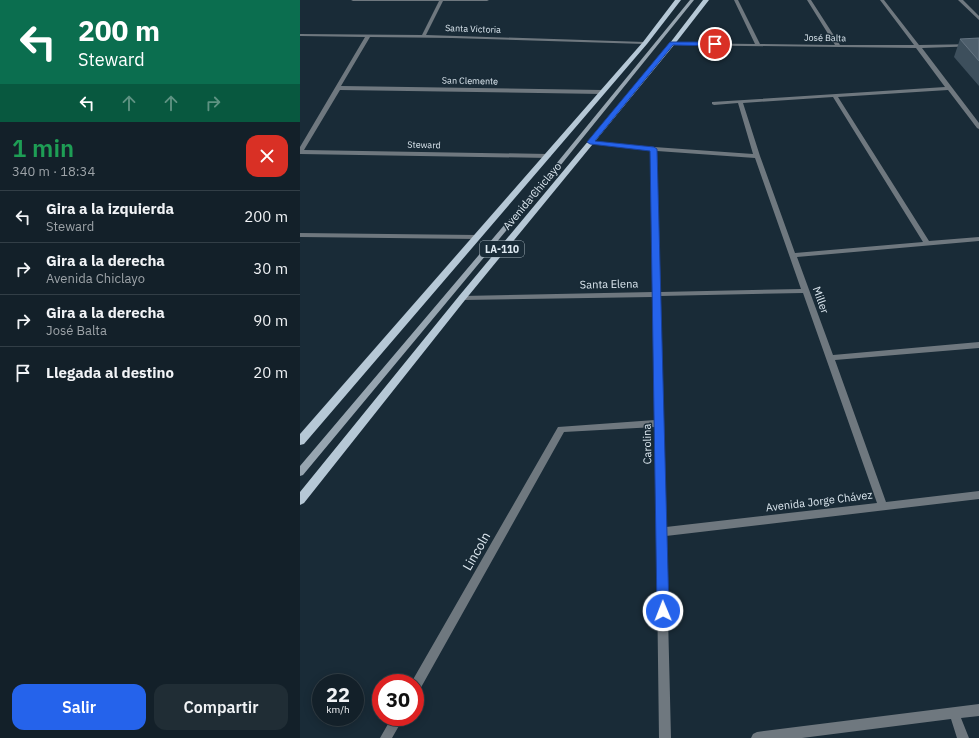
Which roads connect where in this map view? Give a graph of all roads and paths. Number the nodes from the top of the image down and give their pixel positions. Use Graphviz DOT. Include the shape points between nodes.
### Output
graph roads {
  1 [pos="353,0"];
  2 [pos="404,0"];
  3 [pos="678,0"];
  4 [pos="692,0"];
  5 [pos="706,0"];
  6 [pos="736,0"];
  7 [pos="809,0"];
  8 [pos="882,0"];
  9 [pos="960,0"];
  10 [pos="441,1"];
  11 [pos="487,1"];
  12 [pos="979,19"];
  13 [pos="300,35"];
  14 [pos="368,37"];
  15 [pos="423,37"];
  16 [pos="644,43"];
  17 [pos="672,44"];
  18 [pos="758,45"];
  19 [pos="979,45"];
  20 [pos="838,46"];
  21 [pos="918,46"];
  22 [pos="338,88"];
  23 [pos="948,88"];
  24 [pos="602,92"];
  25 [pos="834,95"];
  26 [pos="740,101"];
  27 [pos="714,103"];
  28 [pos="979,127"];
  29 [pos="590,142"];
  30 [pos="654,149"];
  31 [pos="300,152"];
  32 [pos="548,156"];
  33 [pos="758,156"];
  34 [pos="300,234"];
  35 [pos="477,237"];
  36 [pos="979,239"];
  37 [pos="927,243"];
  38 [pos="793,255"];
  39 [pos="806,291"];
  40 [pos="656,294"];
  41 [pos="462,298"];
  42 [pos="979,344"];
  43 [pos="830,358"];
  44 [pos="659,423"];
  45 [pos="300,440"];
  46 [pos="300,472"];
  47 [pos="979,495"];
  48 [pos="300,500"];
  49 [pos="883,506"];
  50 [pos="661,532"];
  51 [pos="422,674"];
  52 [pos="979,710"];
  53 [pos="954,713"];
  54 [pos="393,726"];
  55 [pos="386,738"];
  56 [pos="665,738"];
  57 [pos="757,738"];
  58 [pos="963,738"];
  1 -- 2 [label="street"];
  2 -- 10 [label="street"];
  3 -- 16 [label="main road, Avenida Chiclayo / LA-110"];
  4 -- 46 [label="street, Avenida Chiclayo" via="558,166"];
  5 -- 17 [label="main road, Avenida Chiclayo / LA-110"];
  6 -- 18 [label="street"];
  7 -- 20 [label="street"];
  8 -- 21 [label="street"];
  9 -- 12 [label="street"];
  10 -- 11 [label="street"];
  10 -- 15 [label="street"];
  13 -- 14 [label="street, Santa Victoria"];
  14 -- 15 [label="street, Santa Victoria"];
  14 -- 22 [label="street"];
  15 -- 16 [label="street, Santa Victoria"];
  16 -- 24 [label="main road, Avenida Chiclayo / LA-110"];
  17 -- 18 [label="street, José Balta"];
  17 -- 29 [label="main road, Avenida Chiclayo / LA-110"];
  18 -- 20 [label="street, José Balta"];
  19 -- 21 [label="street, José Balta"];
  20 -- 21 [label="street, José Balta"];
  21 -- 23 [label="street"];
  22 -- 24 [label="street, San Clemente"];
  22 -- 31 [label="street"];
  23 -- 25 [label="street"];
  23 -- 28 [label="street"];
  24 -- 32 [label="main road, Avenida Chiclayo / LA-110"];
  25 -- 26 [label="street"];
  25 -- 37 [label="street"];
  26 -- 27 [label="street"];
  26 -- 33 [label="street, Miller"];
  29 -- 30 [label="street"];
  29 -- 41 [label="main road, Avenida Chiclayo / LA-110"];
  30 -- 33 [label="street"];
  30 -- 40 [label="street, Carolina"];
  31 -- 32 [label="street, Steward"];
  32 -- 35 [label="main road, Avenida Chiclayo / LA-110"];
  33 -- 38 [label="street, Miller"];
  34 -- 35 [label="street"];
  35 -- 45 [label="main road, Avenida Chiclayo / LA-110"];
  36 -- 37 [label="street"];
  37 -- 38 [label="street"];
  38 -- 39 [label="street, Miller"];
  39 -- 40 [label="street, Santa Elena"];
  39 -- 43 [label="street, Miller"];
  40 -- 41 [label="street, Santa Elena"];
  40 -- 44 [label="street, Carolina"];
  41 -- 48 [label="main road, Avenida Chiclayo / LA-110"];
  42 -- 43 [label="street"];
  43 -- 49 [label="street, Miller"];
  44 -- 50 [label="street, Carolina"];
  44 -- 51 [label="street, Lincoln" via="561,429"];
  47 -- 49 [label="street, Avenida Jorge Chávez"];
  49 -- 50 [label="street, Avenida Jorge Chávez"];
  50 -- 56 [label="street, Carolina"];
  52 -- 53 [label="street"];
  53 -- 57 [label="street"];
  53 -- 58 [label="street"];
  54 -- 55 [label="street"];
}
